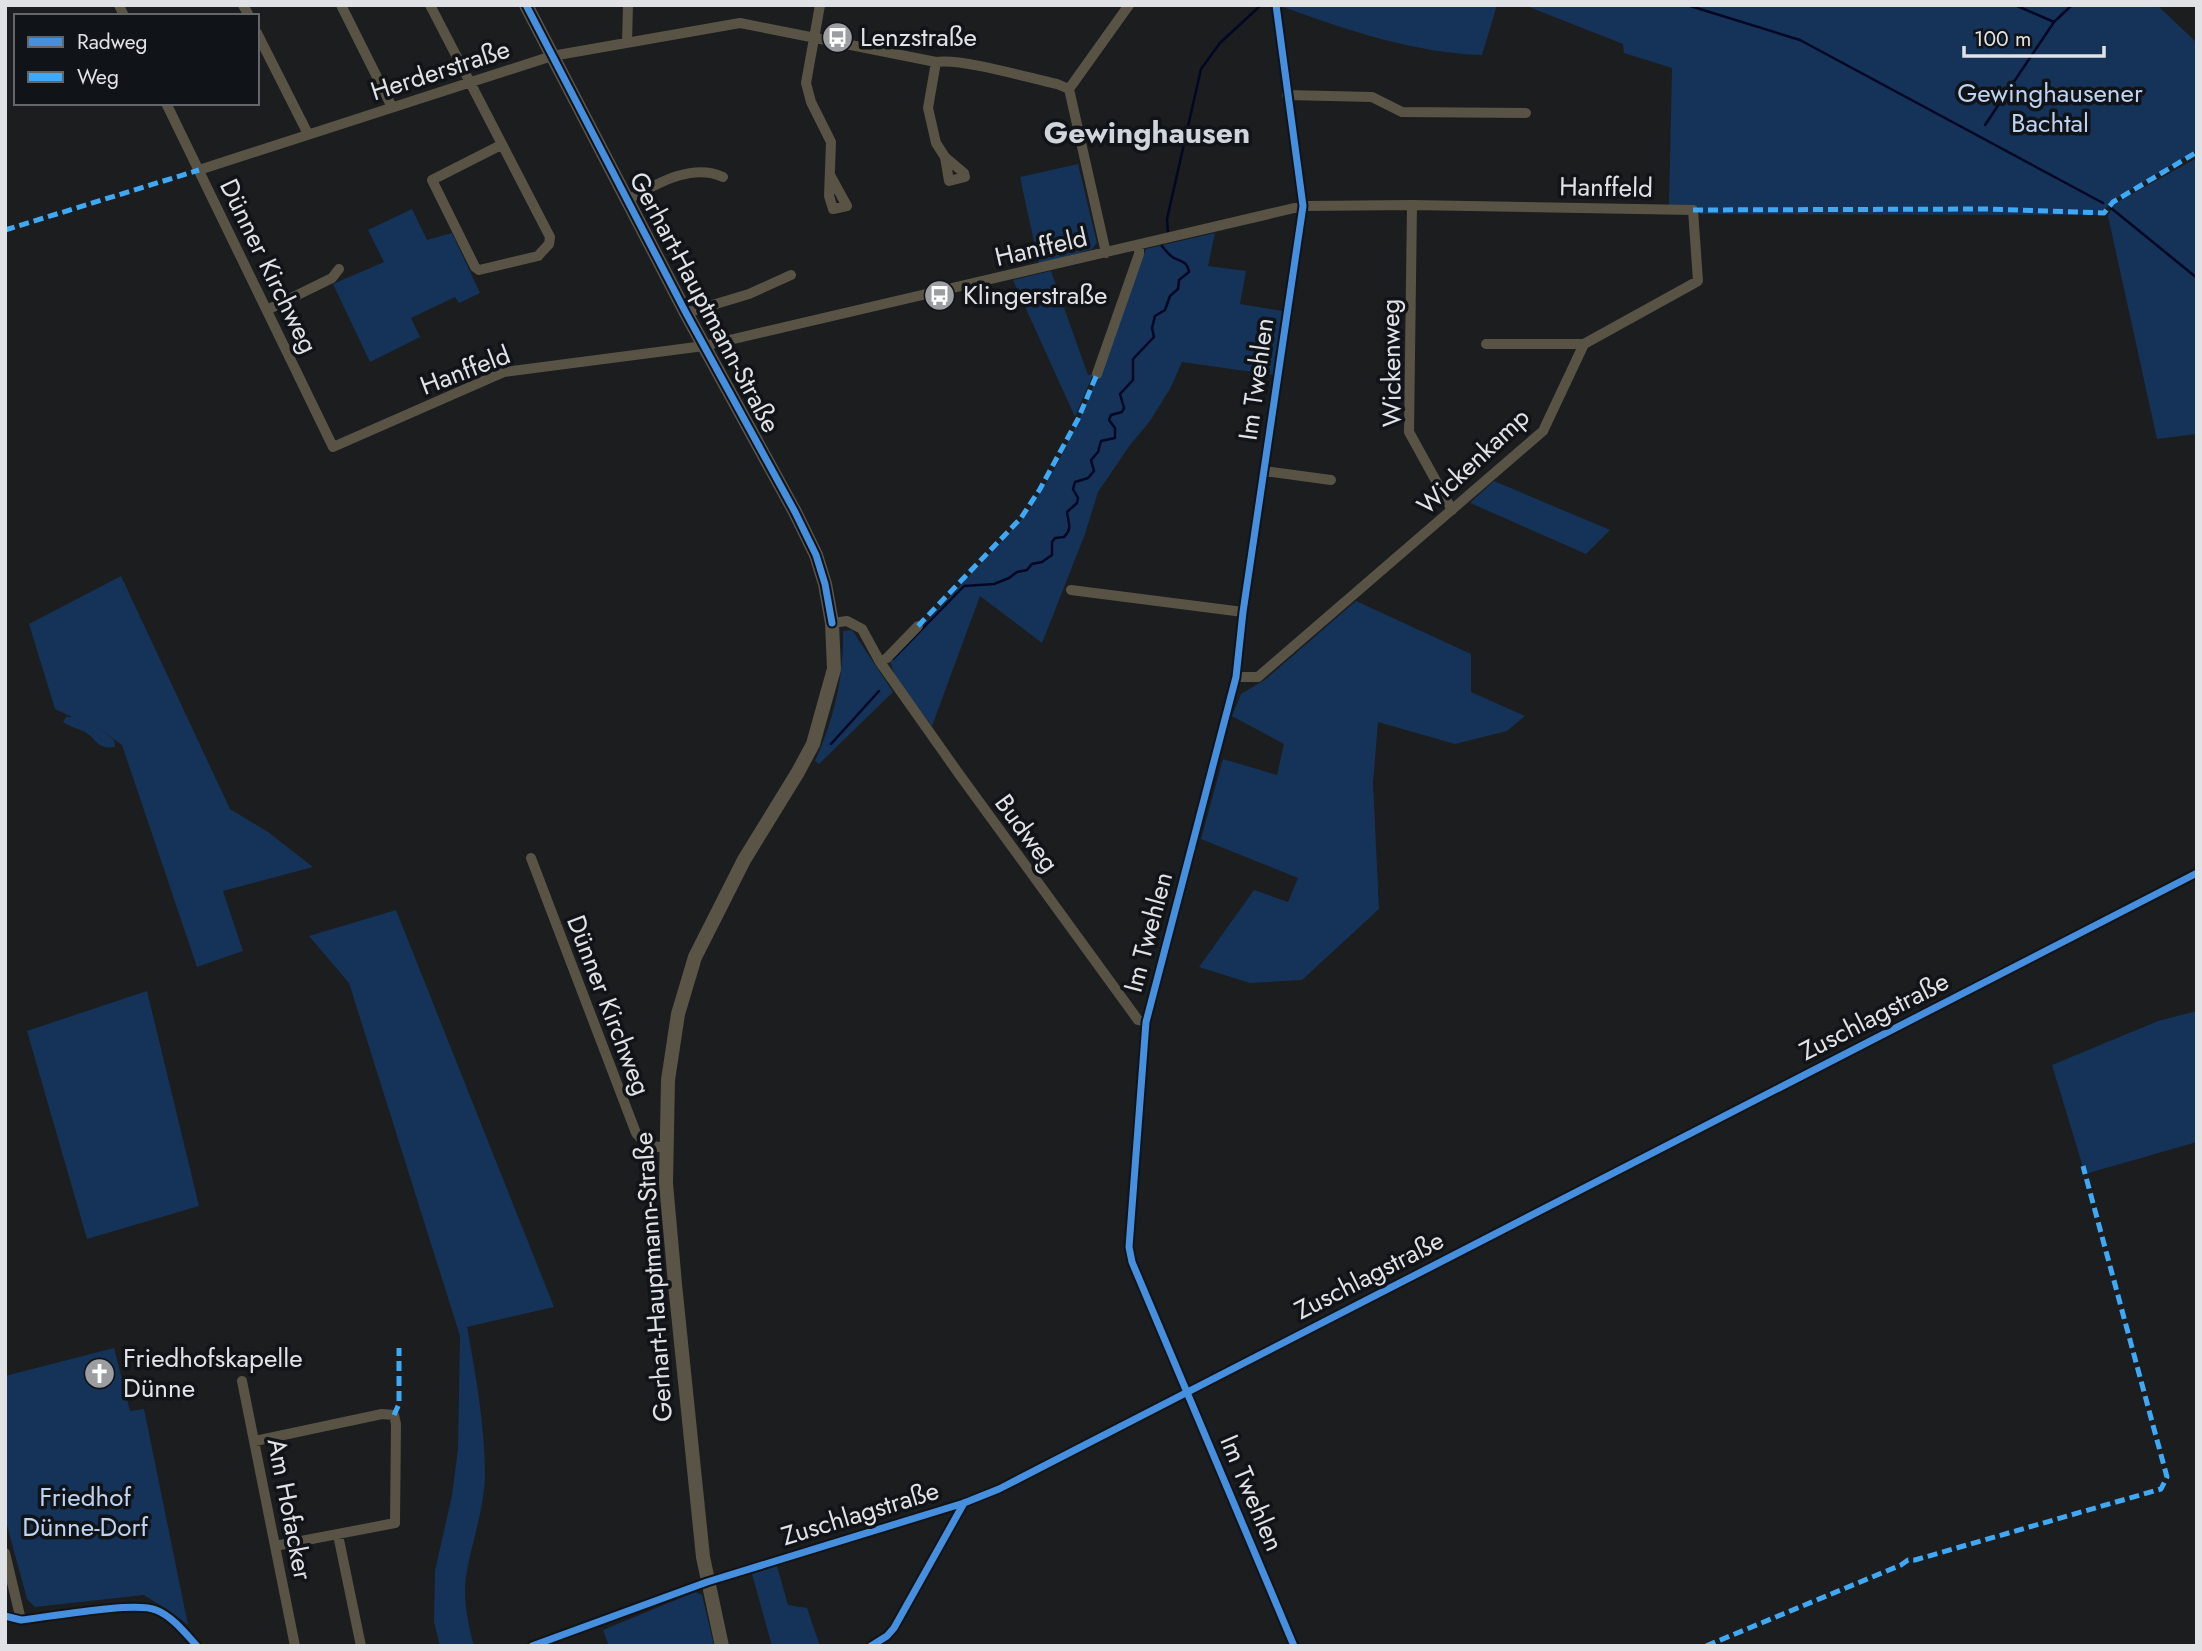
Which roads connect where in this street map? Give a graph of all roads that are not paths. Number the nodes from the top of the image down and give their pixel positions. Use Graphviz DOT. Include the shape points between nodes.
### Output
graph roads {
  1 [pos="341,5"];
  2 [pos="430,5"];
  3 [pos="526,5"];
  4 [pos="628,5"];
  5 [pos="820,5"];
  6 [pos="1129,5"];
  7 [pos="1276,5"];
  8 [pos="259,37"];
  9 [pos="814,38"];
  10 [pos="627,42"];
  11 [pos="552,56"];
  12 [pos="936,62"];
  13 [pos="469,82"];
  14 [pos="1069,89"];
  15 [pos="1287,96"];
  16 [pos="167,105"];
  17 [pos="392,107"];
  18 [pos="1526,113"];
  19 [pos="309,134"];
  20 [pos="500,145"];
  21 [pos="945,157"];
  22 [pos="199,170"];
  23 [pos="830,175"];
  24 [pos="723,177"];
  25 [pos="627,200"];
  26 [pos="1412,205"];
  27 [pos="1303,206"];
  28 [pos="1139,246"];
  29 [pos="1106,253"];
  30 [pos="339,269"];
  31 [pos="791,275"];
  32 [pos="267,310"];
  33 [pos="686,313"];
  34 [pos="1486,344"];
  35 [pos="1584,344"];
  36 [pos="704,346"];
  37 [pos="1097,374"];
  38 [pos="333,447"];
  39 [pos="1264,471"];
  40 [pos="1331,480"];
  41 [pos="1452,510"];
  42 [pos="1072,590"];
  43 [pos="1243,612"];
  44 [pos="832,623"];
  45 [pos="918,626"];
  46 [pos="880,662"];
  47 [pos="1236,677"];
  48 [pos="530,858"];
  49 [pos="2197,873"];
  50 [pos="1146,1022"];
  51 [pos="665,1148"];
  52 [pos="242,1381"];
  53 [pos="1187,1392"];
  54 [pos="256,1441"];
  55 [pos="964,1503"];
  56 [pos="338,1535"];
  57 [pos="275,1546"];
  58 [pos="5,1553"];
  59 [pos="707,1582"];
  60 [pos="5,1616"];
  61 [pos="21,1620"];
  62 [pos="889,1641"];
  63 [pos="197,1646"];
  64 [pos="295,1646"];
  65 [pos="361,1646"];
  66 [pos="532,1646"];
  67 [pos="722,1646"];
  68 [pos="872,1646"];
  69 [pos="1294,1646"];
  1 -- 17 [label="street"];
  2 -- 13 [label="street"];
  3 -- 11 [label="street, Gerhart-Hauptmann-Straße"];
  4 -- 10 [label="street"];
  5 -- 9 [label="street"];
  6 -- 14 [label="street"];
  7 -- 15 [label="street, Im Twehlen"];
  8 -- 19 [label="street"];
  9 -- 10 [label="street, Herderstraße" via="740,23"];
  9 -- 12 [label="street, Herderstraße"];
  9 -- 23 [label="street" via="806,83 831,142"];
  10 -- 11 [label="street, Herderstraße"];
  11 -- 13 [label="street, Herderstraße"];
  11 -- 25 [label="street, Gerhart-Hauptmann-Straße"];
  12 -- 14 [label="street, Herderstraße"];
  12 -- 21 [label="street" via="928,107 936,143"];
  13 -- 17 [label="street, Herderstraße"];
  13 -- 20 [label="street"];
  14 -- 29 [label="street"];
  15 -- 18 [label="street" via="1373,97 1402,112"];
  15 -- 27 [label="street, Im Twehlen"];
  16 -- 22 [label="street, Dünner Kirchweg"];
  17 -- 19 [label="street, Herderstraße"];
  19 -- 22 [label="street, Herderstraße"];
  20 -- 20 [label="street" via="550,237 549,244 538,256 479,270 432,180"];
  22 -- 32 [label="street, Dünner Kirchweg"];
  24 -- 25 [label="street" via="709,170 670,178"];
  25 -- 33 [label="street, Gerhart-Hauptmann-Straße"];
  26 -- 27 [label="street, Hanffeld"];
  26 -- 35 [label="street, Hanffeld" via="1693,209 1698,281"];
  26 -- 41 [label="street, Wickenweg" via="1409,432"];
  27 -- 28 [label="street, Hanffeld"];
  27 -- 39 [label="street, Im Twehlen"];
  28 -- 29 [label="street, Hanffeld"];
  28 -- 37 [label="street"];
  29 -- 36 [label="street, Hanffeld"];
  30 -- 32 [label="street" via="332,278"];
  31 -- 33 [label="street" via="749,294"];
  32 -- 38 [label="street, Dünner Kirchweg"];
  33 -- 36 [label="street, Gerhart-Hauptmann-Straße"];
  34 -- 35 [label="street"];
  35 -- 41 [label="street, Wickenkamp" via="1543,430"];
  36 -- 38 [label="street, Hanffeld" via="504,372"];
  36 -- 44 [label="street, Gerhart-Hauptmann-Straße" via="816,555"];
  39 -- 40 [label="street"];
  39 -- 43 [label="street, Im Twehlen"];
  41 -- 47 [label="street, Wickenkamp" via="1258,677"];
  42 -- 43 [label="street"];
  43 -- 47 [label="street, Im Twehlen"];
  44 -- 46 [label="street, Budweg" via="847,621 862,629"];
  44 -- 51 [label="street, Gerhart-Hauptmann-Straße" via="834,669 813,744 744,860 695,957 678,1014 668,1080"];
  45 -- 46 [label="street"];
  46 -- 50 [label="street, Budweg" via="1138,1020"];
  47 -- 50 [label="street, Im Twehlen"];
  48 -- 51 [label="street, Dünner Kirchweg" via="635,1133 647,1145"];
  49 -- 53 [label="street, Zuschlagstraße"];
  50 -- 53 [label="street, Im Twehlen" via="1129,1247"];
  51 -- 59 [label="street, Gerhart-Hauptmann-Straße"];
  52 -- 54 [label="street, Am Hofacker"];
  53 -- 55 [label="street, Zuschlagstraße"];
  53 -- 69 [label="street, Im Twehlen"];
  54 -- 56 [label="street" via="394,1415 395,1523"];
  54 -- 57 [label="street, Am Hofacker"];
  55 -- 59 [label="street, Zuschlagstraße"];
  55 -- 62 [label="street"];
  56 -- 57 [label="street"];
  56 -- 65 [label="street"];
  57 -- 64 [label="street, Am Hofacker"];
  58 -- 61 [label="street"];
  59 -- 66 [label="street, Zuschlagstraße"];
  59 -- 67 [label="street, Gerhart-Hauptmann-Straße"];
  60 -- 61 [label="street"];
  61 -- 63 [label="street" via="135,1606 156,1610"];
  62 -- 68 [label="street"];
}
